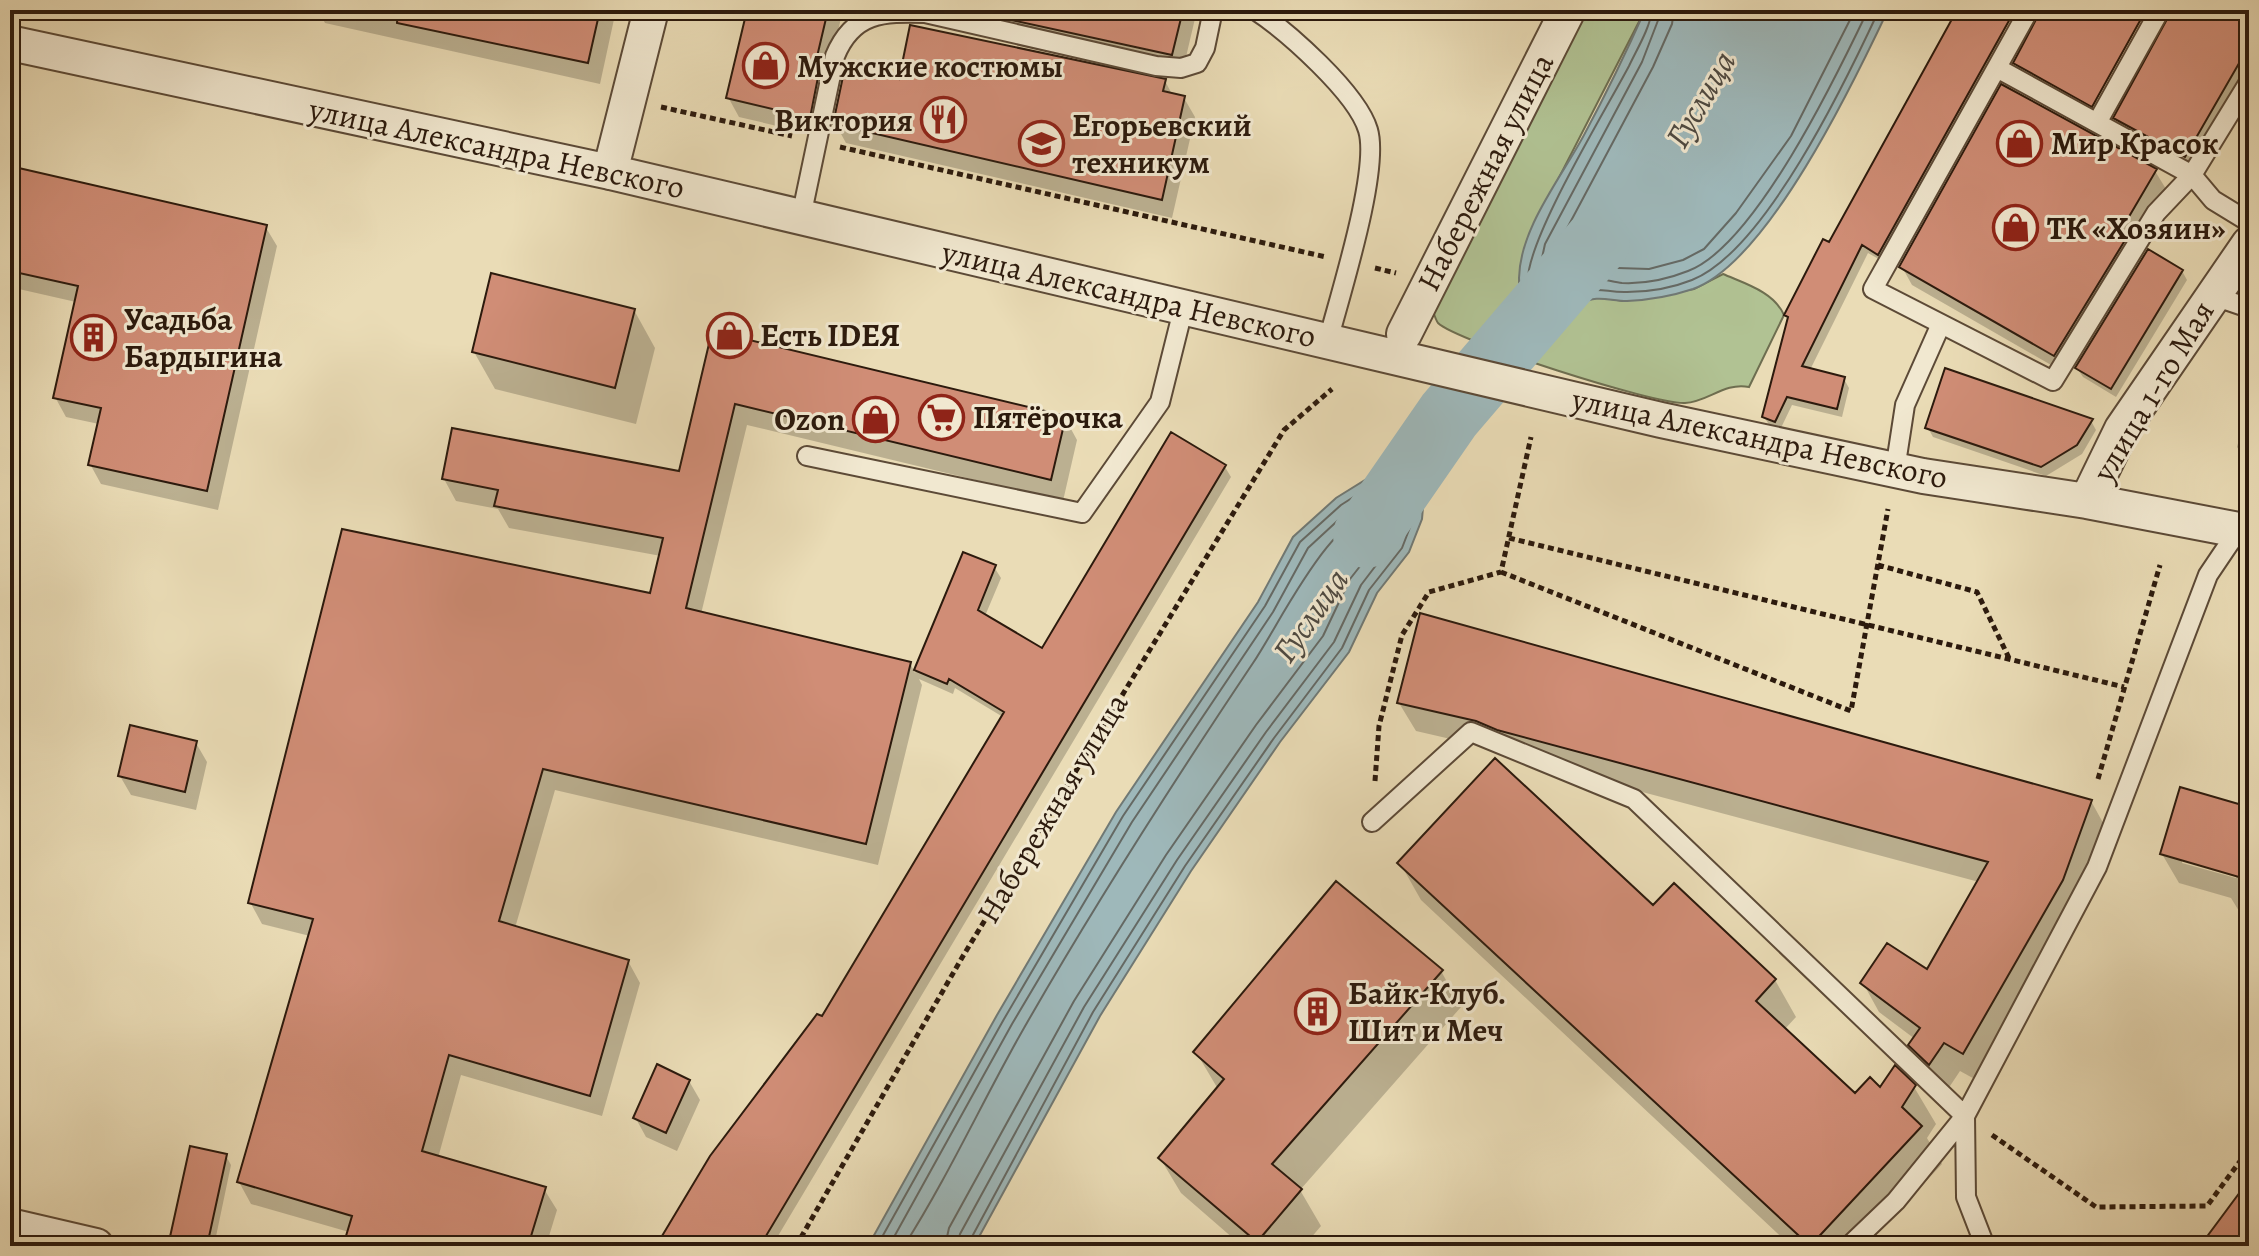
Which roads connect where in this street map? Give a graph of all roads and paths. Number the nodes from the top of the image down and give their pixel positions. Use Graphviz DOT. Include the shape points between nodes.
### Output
graph roads {
  1 [pos="651,10"];
  2 [pos="1213,10"];
  3 [pos="1255,10"];
  4 [pos="1568,10"];
  5 [pos="2029,10"];
  6 [pos="2160,10"];
  7 [pos="10,43"];
  8 [pos="1997,68"];
  9 [pos="2249,82"];
  10 [pos="629,100"];
  11 [pos="2098,121"];
  12 [pos="817,142"];
  13 [pos="610,172"];
  14 [pos="2192,175"];
  15 [pos="801,217"];
  16 [pos="2249,222"];
  17 [pos="2249,244"];
  18 [pos="1349,262"];
  19 [pos="1430,280"];
  20 [pos="2211,295"];
  21 [pos="1184,306"];
  22 [pos="2249,308"];
  23 [pos="1941,324"];
  24 [pos="1328,341"];
  25 [pos="1408,348"];
  26 [pos="1332,389"];
  27 [pos="1531,437"];
  28 [pos="807,456"];
  29 [pos="1895,470"];
  30 [pos="2087,501"];
  31 [pos="1888,509"];
  32 [pos="2244,530"];
  33 [pos="1509,538"];
  34 [pos="1878,565"];
  35 [pos="2160,565"];
  36 [pos="1501,572"];
  37 [pos="1867,625"];
  38 [pos="2011,661"];
  39 [pos="2124,687"];
  40 [pos="2096,786"];
  41 [pos="1372,822"];
  42 [pos="1965,1116"];
  43 [pos="2249,1149"];
  44 [pos="10,1226"];
  45 [pos="96,1246"];
  46 [pos="796,1246"];
  47 [pos="1849,1246"];
  48 [pos="1985,1246"];
  1 -- 10 [label="street"];
  2 -- 12 [label="lane" via="1197,63 1181,68 925,13 887,12 865,19 843,36"];
  3 -- 18 [label="lane" via="1317,63 1353,102 1368,128 1371,151"];
  4 -- 19 [label="street, Набережная улица"];
  5 -- 8 [label="lane"];
  6 -- 11 [label="lane"];
  7 -- 13 [label="street, улица Александра Невского"];
  8 -- 11 [label="lane"];
  8 -- 23 [label="lane" via="1873,289"];
  9 -- 14 [label="lane"];
  10 -- 12 [label="path"];
  10 -- 13 [label="street"];
  11 -- 14 [label="lane"];
  12 -- 15 [label="lane"];
  12 -- 18 [label="path"];
  13 -- 15 [label="street, улица Александра Невского"];
  14 -- 16 [label="lane" via="2213,200"];
  14 -- 23 [label="lane" via="2156,213 2053,381"];
  15 -- 21 [label="street, улица Александра Невского"];
  17 -- 20 [label="street, улица 1-го Мая"];
  18 -- 19 [label="path"];
  18 -- 24 [label="lane"];
  19 -- 25 [label="street, Набережная улица"];
  20 -- 22 [label="lane"];
  20 -- 30 [label="street, улица 1-го Мая" via="2122,429"];
  21 -- 24 [label="street, улица Александра Невского"];
  21 -- 28 [label="lane" via="1160,402 1082,513"];
  23 -- 29 [label="lane" via="1905,405"];
  24 -- 25 [label="street, улица Александра Невского"];
  25 -- 29 [label="street, улица Александра Невского" via="1535,388"];
  26 -- 46 [label="path, Набережная улица" via="1284,430 963,956"];
  27 -- 33 [label="path"];
  29 -- 30 [label="street, улица Александра Невского"];
  30 -- 32 [label="street, улица Александра Невского"];
  31 -- 34 [label="path"];
  32 -- 42 [label="lane" via="2208,575 2097,867"];
  33 -- 36 [label="path"];
  33 -- 37 [label="path"];
  34 -- 37 [label="path"];
  34 -- 38 [label="path" via="1977,592"];
  35 -- 39 [label="path"];
  36 -- 37 [label="path" via="1851,711"];
  36 -- 41 [label="path" via="1429,592 1402,635 1379,726"];
  37 -- 38 [label="path"];
  38 -- 39 [label="path"];
  39 -- 40 [label="path"];
  41 -- 42 [label="lane" via="1471,732 1634,799"];
  42 -- 43 [label="path" via="2096,1207 2207,1206"];
  42 -- 47 [label="lane" via="1896,1201"];
  42 -- 48 [label="lane" via="1966,1197"];
  44 -- 45 [label="street"];
}
